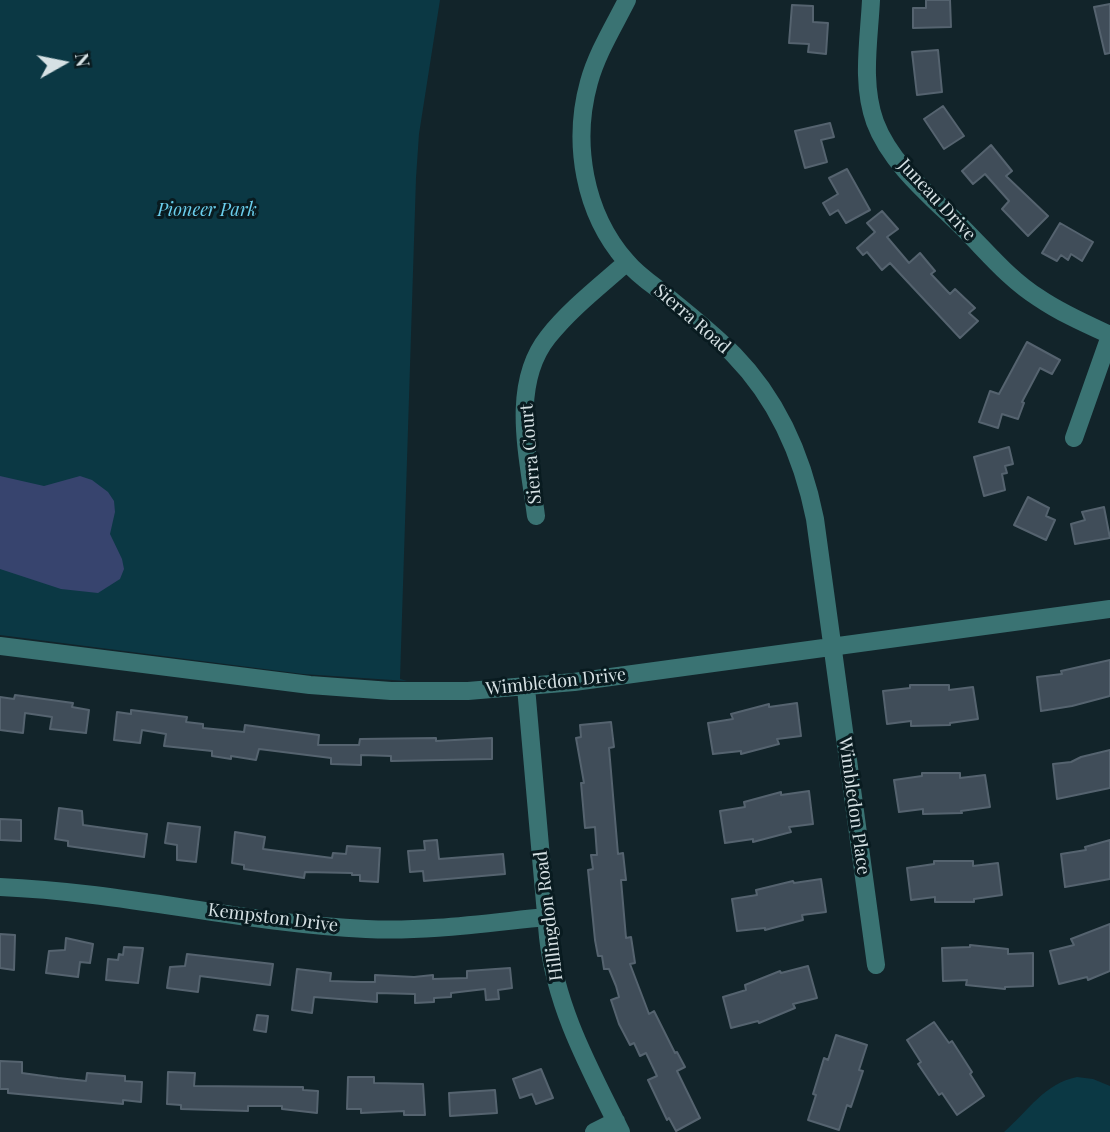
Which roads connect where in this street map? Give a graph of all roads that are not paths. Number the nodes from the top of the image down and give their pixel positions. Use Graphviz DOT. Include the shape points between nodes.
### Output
graph roads {
  1 [pos="627,0"];
  2 [pos="871,0"];
  3 [pos="627,262"];
  4 [pos="1110,336"];
  5 [pos="1074,438"];
  6 [pos="536,516"];
  7 [pos="1110,609"];
  8 [pos="0,646"];
  9 [pos="832,647"];
  10 [pos="526,687"];
  11 [pos="0,887"];
  12 [pos="546,917"];
  13 [pos="876,965"];
  14 [pos="618,1127"];
  15 [pos="594,1132"];
  1 -- 3 [label="street, Sierra Road" via="590,80 581,144 584,174 596,212"];
  2 -- 4 [label="street, Juneau Drive" via="868,94 876,124 891,150 1011,276 1037,297"];
  3 -- 6 [label="street, Sierra Court" via="560,322 536,356 525,419"];
  3 -- 9 [label="street, Sierra Road" via="736,357 779,417 810,491"];
  4 -- 5 [label="street"];
  7 -- 9 [label="street, Wimbledon Drive"];
  8 -- 10 [label="street, Wimbledon Drive" via="364,690 451,692"];
  9 -- 10 [label="street, Wimbledon Drive"];
  9 -- 13 [label="street, Wimbledon Place"];
  10 -- 12 [label="street, Hillingdon Road"];
  11 -- 12 [label="street, Kempston Drive" via="365,929 449,927"];
  12 -- 14 [label="street, Hillingdon Road" via="562,1005"];
  14 -- 15 [label="street"];
}
